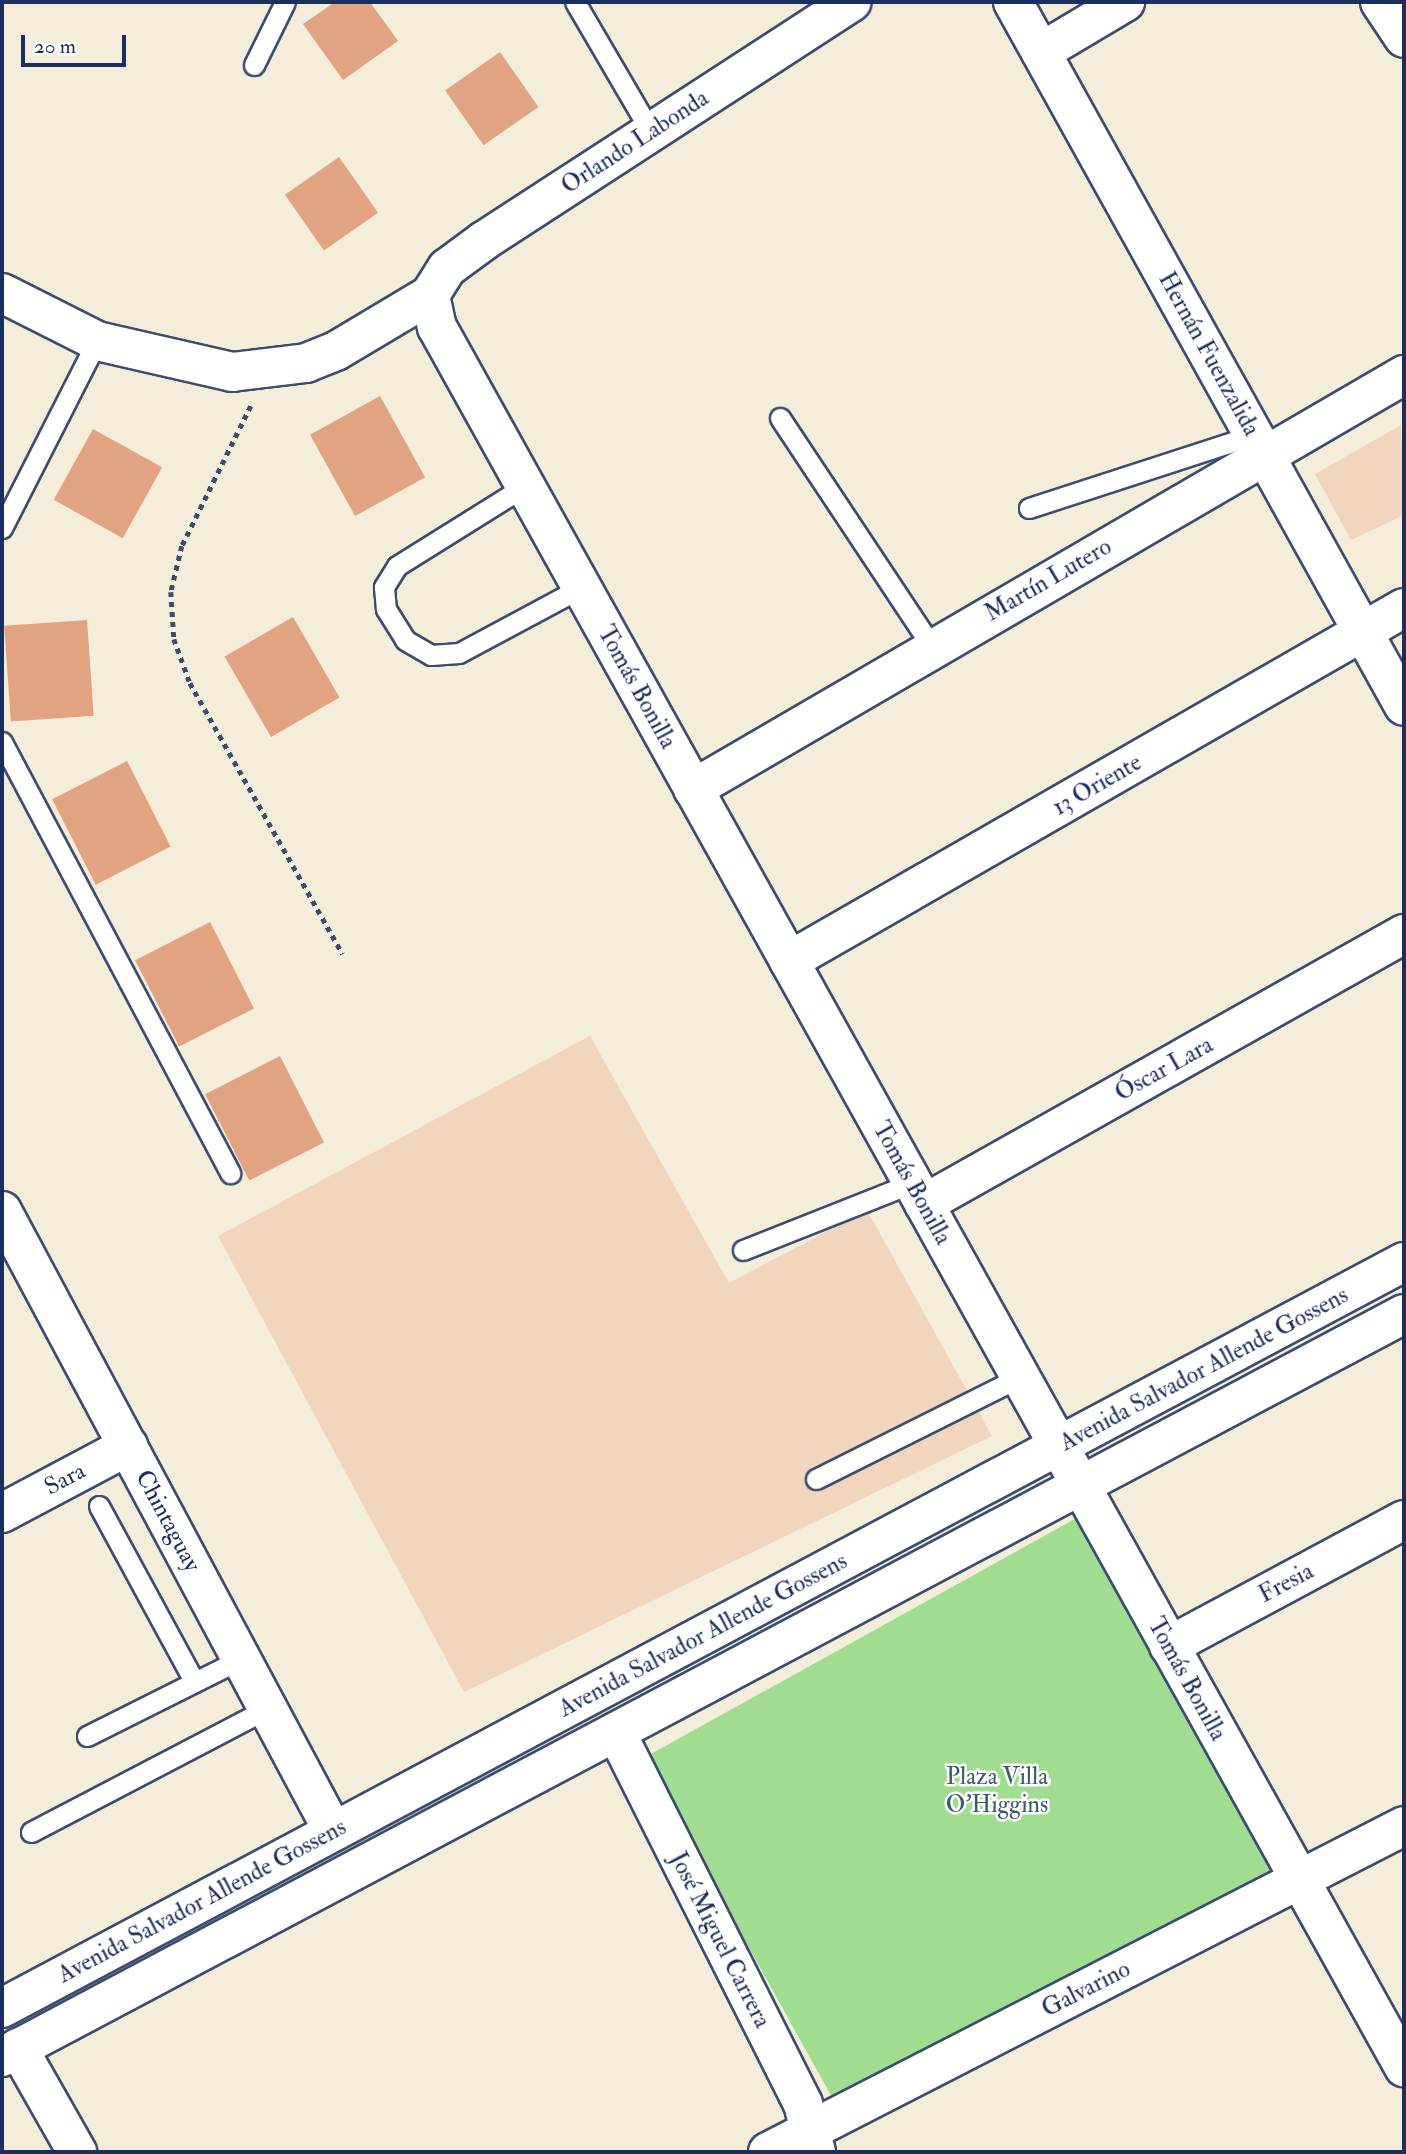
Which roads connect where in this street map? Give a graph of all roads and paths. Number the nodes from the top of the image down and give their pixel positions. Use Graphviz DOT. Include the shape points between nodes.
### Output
graph roads {
  1 [pos="285,2"];
  2 [pos="575,2"];
  3 [pos="851,2"];
  4 [pos="1013,2"];
  5 [pos="1125,2"];
  6 [pos="1380,2"];
  7 [pos="1404,38"];
  8 [pos="1041,52"];
  9 [pos="254,65"];
  10 [pos="651,132"];
  11 [pos="2,293"];
  12 [pos="430,295"];
  13 [pos="97,341"];
  14 [pos="269,371"];
  15 [pos="1404,375"];
  16 [pos="780,418"];
  17 [pos="1260,445"];
  18 [pos="526,486"];
  19 [pos="1029,508"];
  20 [pos="2,528"];
  21 [pos="582,587"];
  22 [pos="1404,608"];
  23 [pos="1363,632"];
  24 [pos="932,647"];
  25 [pos="1404,706"];
  26 [pos="2,742"];
  27 [pos="693,789"];
  28 [pos="1404,934"];
  29 [pos="343,954"];
  30 [pos="789,961"];
  31 [pos="230,1173"];
  32 [pos="918,1194"];
  33 [pos="2,1211"];
  34 [pos="743,1250"];
  35 [pos="1404,1262"];
  36 [pos="1404,1314"];
  37 [pos="1020,1377"];
  38 [pos="128,1446"];
  39 [pos="1058,1446"];
  40 [pos="816,1479"];
  41 [pos="1080,1486"];
  42 [pos="99,1506"];
  43 [pos="3,1509"];
  44 [pos="1404,1520"];
  45 [pos="1169,1646"];
  46 [pos="241,1659"];
  47 [pos="194,1681"];
  48 [pos="268,1708"];
  49 [pos="615,1732"];
  50 [pos="87,1736"];
  51 [pos="1404,1826"];
  52 [pos="333,1831"];
  53 [pos="31,1832"];
  54 [pos="1299,1881"];
  55 [pos="2,2008"];
  56 [pos="10,2052"];
  57 [pos="1404,2067"];
  58 [pos="813,2142"];
  59 [pos="77,2152"];
  60 [pos="768,2152"];
  1 -- 9 [label="lane"];
  2 -- 10 [label="lane"];
  3 -- 10 [label="street, Orlando Labonda"];
  4 -- 8 [label="street, Hernán Fuenzalida"];
  5 -- 8 [label="street"];
  6 -- 7 [label="street"];
  8 -- 17 [label="street, Hernán Fuenzalida"];
  10 -- 12 [label="street, Orlando Labonda" via="475,247 447,268"];
  11 -- 13 [label="street"];
  12 -- 14 [label="street" via="336,351"];
  12 -- 18 [label="street, Tomás Bonilla" via="437,327"];
  13 -- 14 [label="street" via="232,372"];
  13 -- 20 [label="lane"];
  14 -- 29 [label="path" via="182,546 171,592 174,639 190,684"];
  15 -- 17 [label="street, Martín Lutero"];
  16 -- 24 [label="lane"];
  17 -- 19 [label="lane"];
  17 -- 23 [label="street, Hernán Fuenzalida"];
  17 -- 24 [label="street, Martín Lutero"];
  18 -- 21 [label="street, Tomás Bonilla"];
  18 -- 21 [label="lane" via="397,566 384,587 386,609 405,639 431,655 458,653"];
  21 -- 27 [label="street, Tomás Bonilla"];
  22 -- 23 [label="street, 13 Oriente"];
  23 -- 25 [label="street, Hernán Fuenzalida"];
  23 -- 30 [label="street, 13 Oriente"];
  24 -- 27 [label="street, Martín Lutero"];
  26 -- 31 [label="lane"];
  27 -- 30 [label="street, Tomás Bonilla"];
  28 -- 32 [label="street, Óscar Lara"];
  30 -- 32 [label="street, Tomás Bonilla"];
  32 -- 34 [label="lane"];
  32 -- 37 [label="street, Tomás Bonilla"];
  33 -- 38 [label="street, Chintaguay"];
  35 -- 39 [label="street, Avenida Salvador Allende Gossens"];
  36 -- 41 [label="street, Avenida Salvador Allende Gossens"];
  37 -- 39 [label="street, Tomás Bonilla"];
  37 -- 40 [label="lane"];
  38 -- 43 [label="street, Sara"];
  38 -- 46 [label="street, Chintaguay"];
  39 -- 41 [label="street, Tomás Bonilla"];
  39 -- 52 [label="street, Avenida Salvador Allende Gossens"];
  41 -- 45 [label="street, Tomás Bonilla"];
  41 -- 49 [label="street, Avenida Salvador Allende Gossens"];
  42 -- 47 [label="lane"];
  44 -- 45 [label="street, Fresia"];
  45 -- 54 [label="street, Tomás Bonilla"];
  46 -- 47 [label="lane"];
  46 -- 48 [label="street, Chintaguay"];
  47 -- 50 [label="lane"];
  48 -- 52 [label="street, Chintaguay"];
  48 -- 53 [label="lane"];
  49 -- 56 [label="street, Avenida Salvador Allende Gossens"];
  49 -- 58 [label="street, José Miguel Carrera" via="803,2104"];
  51 -- 54 [label="street, Galvarino"];
  52 -- 55 [label="street, Avenida Salvador Allende Gossens"];
  54 -- 57 [label="street, Tomás Bonilla"];
  54 -- 58 [label="street, Galvarino"];
  56 -- 59 [label="street"];
  58 -- 60 [label="street, Galvarino"];
}
